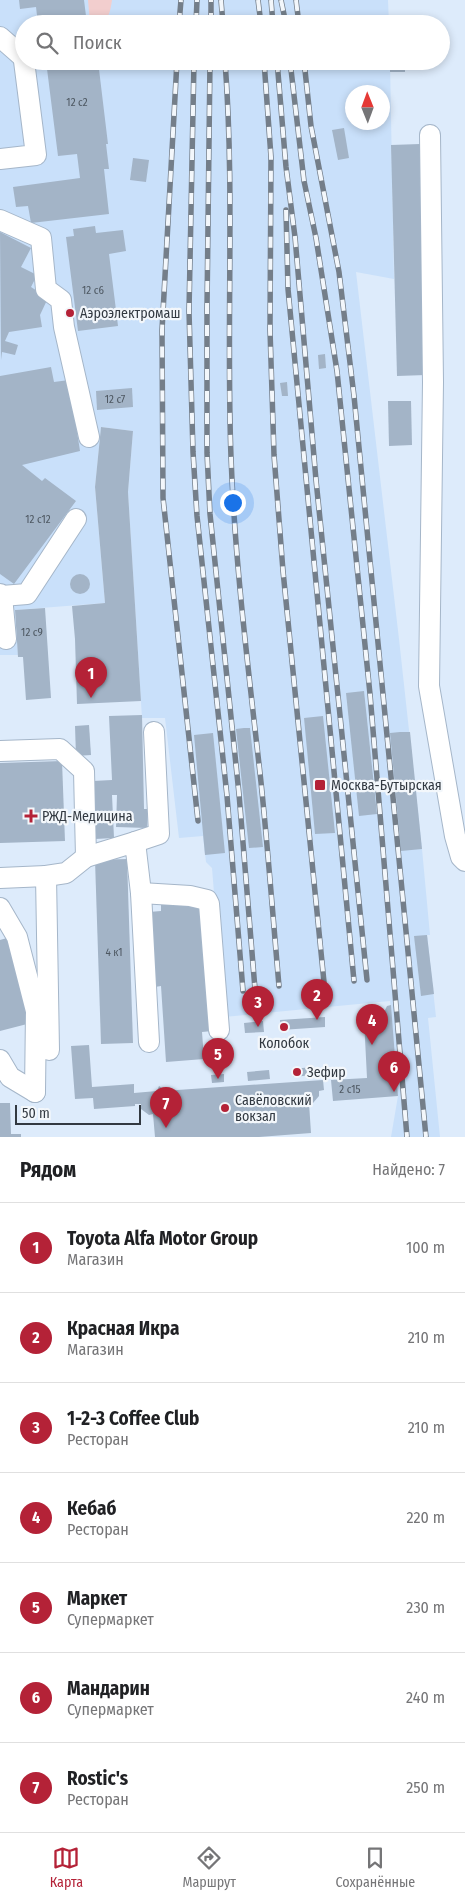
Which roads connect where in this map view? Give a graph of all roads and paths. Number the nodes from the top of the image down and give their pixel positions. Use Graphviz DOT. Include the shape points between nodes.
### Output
graph roads {
  1 [pos="0,37"];
  2 [pos="15,51"];
  3 [pos="25,70"];
  4 [pos="430,135"];
  5 [pos="0,159"];
  6 [pos="0,220"];
  7 [pos="89,437"];
  8 [pos="76,519"];
  9 [pos="1,595"];
  10 [pos="6,639"];
  11 [pos="154,732"];
  12 [pos="0,751"];
  13 [pos="135,842"];
  14 [pos="86,857"];
  15 [pos="465,861"];
  16 [pos="46,876"];
  17 [pos="0,878"];
  18 [pos="140,893"];
  19 [pos="0,908"];
  20 [pos="219,1030"];
  21 [pos="149,1042"];
  22 [pos="49,1050"];
  23 [pos="0,1060"];
  1 -- 2 [label="lane"];
  3 -- 5 [label="lane" via="36,155"];
  4 -- 15 [label="lane" via="433,382 429,686 455,836"];
  6 -- 7 [label="lane" via="40,238 46,289 61,300"];
  8 -- 9 [label="lane" via="27,594"];
  9 -- 10 [label="lane"];
  11 -- 13 [label="lane" via="159,834"];
  12 -- 14 [label="lane" via="60,749 84,772"];
  13 -- 14 [label="lane"];
  13 -- 18 [label="lane"];
  14 -- 16 [label="lane" via="66,872"];
  16 -- 17 [label="lane"];
  16 -- 22 [label="lane"];
  18 -- 20 [label="lane" via="207,900"];
  18 -- 21 [label="lane"];
  19 -- 23 [label="lane" via="17,937 36,1011 35,1092 10,1077"];
}
